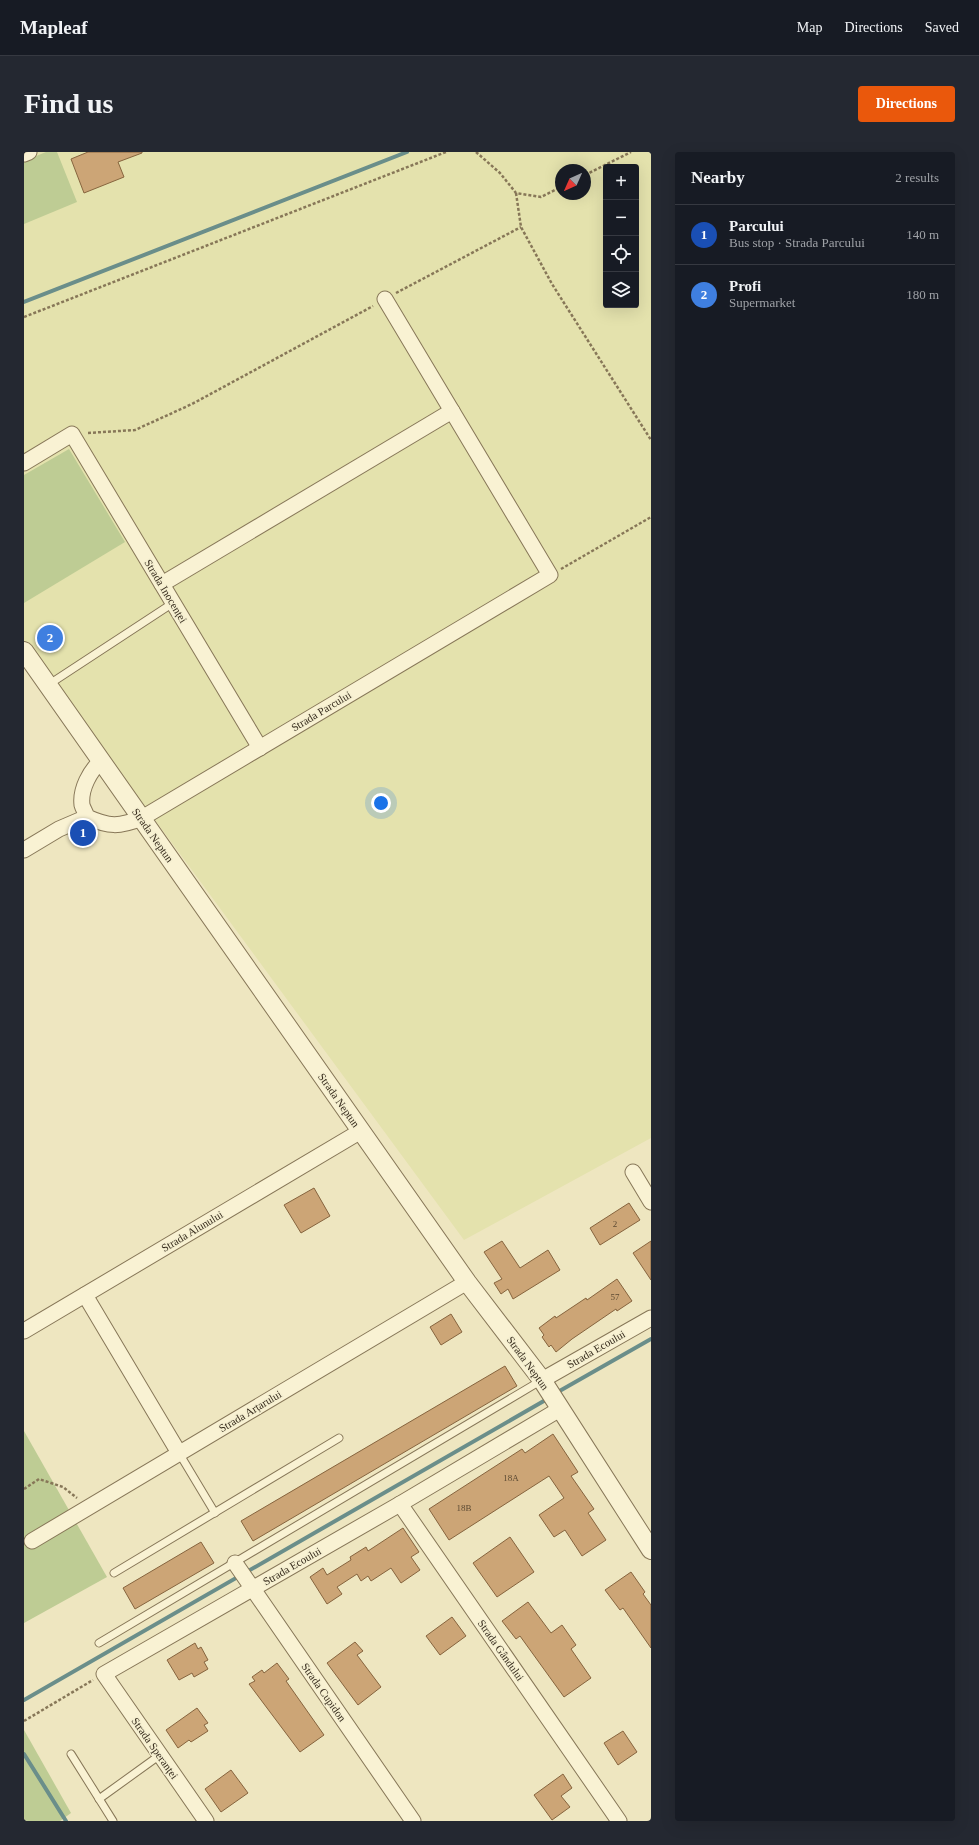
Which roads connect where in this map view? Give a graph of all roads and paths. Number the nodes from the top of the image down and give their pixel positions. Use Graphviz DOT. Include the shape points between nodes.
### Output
graph roads {
  1 [pos="29,152"];
  2 [pos="446,152"];
  3 [pos="476,152"];
  4 [pos="631,152"];
  5 [pos="24,154"];
  6 [pos="591,172"];
  7 [pos="555,190"];
  8 [pos="516,193"];
  9 [pos="521,227"];
  10 [pos="385,299"];
  11 [pos="24,317"];
  12 [pos="452,411"];
  13 [pos="72,434"];
  14 [pos="651,440"];
  15 [pos="24,463"];
  16 [pos="651,516"];
  17 [pos="550,575"];
  18 [pos="162,584"];
  19 [pos="173,603"];
  20 [pos="26,659"];
  21 [pos="48,685"];
  22 [pos="260,748"];
  23 [pos="101,761"];
  24 [pos="87,817"];
  25 [pos="142,818"];
  26 [pos="24,850"];
  27 [pos="361,1131"];
  28 [pos="632,1172"];
  29 [pos="651,1202"];
  30 [pos="467,1282"];
  31 [pos="85,1295"];
  32 [pos="651,1318"];
  33 [pos="24,1331"];
  34 [pos="551,1395"];
  35 [pos="339,1438"];
  36 [pos="179,1453"];
  37 [pos="24,1489"];
  38 [pos="400,1504"];
  39 [pos="88,1508"];
  40 [pos="215,1513"];
  41 [pos="32,1541"];
  42 [pos="651,1550"];
  43 [pos="237,1567"];
  44 [pos="114,1573"];
  45 [pos="250,1586"];
  46 [pos="99,1643"];
  47 [pos="104,1674"];
  48 [pos="24,1721"];
  49 [pos="71,1754"];
  50 [pos="160,1755"];
  51 [pos="99,1799"];
  52 [pos="202,1820"];
  53 [pos="113,1821"];
  54 [pos="413,1821"];
  55 [pos="619,1821"];
  1 -- 5 [label="street"];
  2 -- 11 [label="path"];
  3 -- 8 [label="path" via="500,173"];
  4 -- 6 [label="path"];
  7 -- 8 [label="path" via="541,197"];
  8 -- 9 [label="path"];
  9 -- 10 [label="path"];
  9 -- 14 [label="path" via="552,284"];
  10 -- 12 [label="street"];
  10 -- 13 [label="path" via="192,404 135,430"];
  12 -- 17 [label="street"];
  12 -- 18 [label="street"];
  13 -- 15 [label="street"];
  13 -- 18 [label="street, Strada Inocenței"];
  16 -- 17 [label="path"];
  17 -- 22 [label="street, Strada Parcului"];
  18 -- 19 [label="street, Strada Inocenței"];
  19 -- 21 [label="lane"];
  19 -- 22 [label="street, Strada Inocenței"];
  20 -- 21 [label="street, Strada Neptun"];
  21 -- 23 [label="street, Strada Neptun"];
  22 -- 25 [label="street, Strada Parcului"];
  23 -- 24 [label="street" via="93,769 85,786 82,804"];
  23 -- 25 [label="street, Strada Neptun"];
  24 -- 25 [label="street, Strada Parcului" via="101,823 124,825"];
  24 -- 26 [label="street"];
  25 -- 27 [label="street, Strada Neptun"];
  27 -- 30 [label="street, Strada Neptun"];
  27 -- 31 [label="street, Strada Alunului"];
  28 -- 29 [label="street"];
  30 -- 34 [label="street, Strada Neptun"];
  30 -- 36 [label="street, Strada Arțarului"];
  31 -- 33 [label="street, Strada Alunului"];
  31 -- 36 [label="street"];
  32 -- 34 [label="street, Strada Ecoului"];
  34 -- 38 [label="street, Strada Ecoului"];
  34 -- 42 [label="street, Strada Neptun"];
  34 -- 43 [label="lane"];
  35 -- 40 [label="lane"];
  36 -- 39 [label="street, Strada Arțarului"];
  36 -- 40 [label="lane"];
  37 -- 39 [label="path" via="39,1479 63,1487"];
  38 -- 45 [label="street, Strada Ecoului"];
  38 -- 55 [label="street, Strada Gândului"];
  39 -- 41 [label="street, Strada Arțarului"];
  40 -- 44 [label="lane"];
  43 -- 45 [label="street, Strada Cupidon"];
  43 -- 46 [label="lane"];
  45 -- 47 [label="street, Strada Ecoului"];
  45 -- 54 [label="street, Strada Cupidon"];
  47 -- 48 [label="path"];
  47 -- 50 [label="street, Strada Speranței"];
  49 -- 51 [label="lane"];
  50 -- 51 [label="lane"];
  50 -- 52 [label="street, Strada Speranței"];
  51 -- 53 [label="lane"];
}
